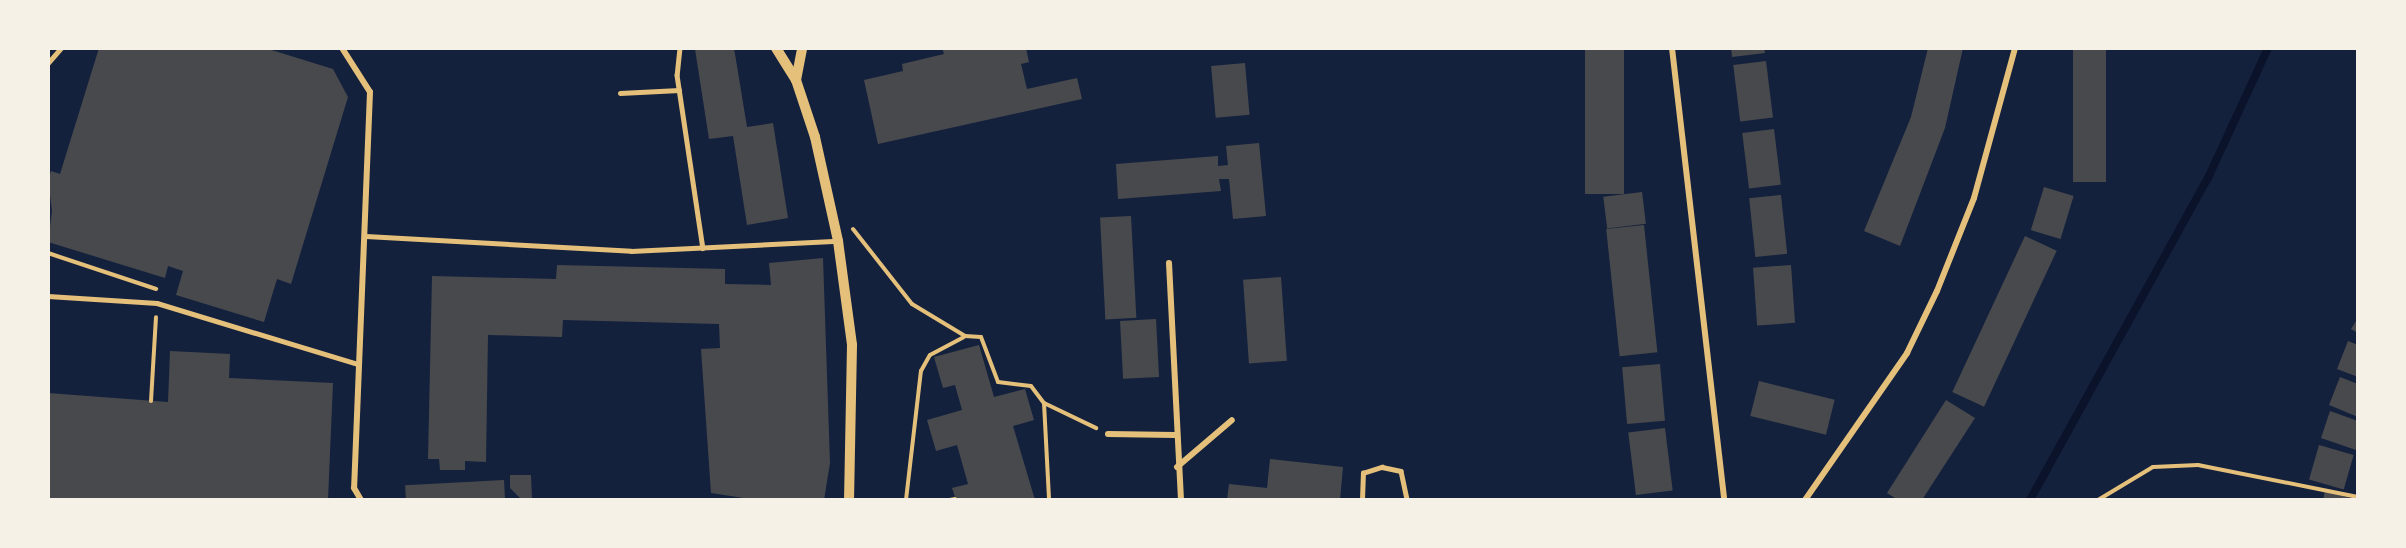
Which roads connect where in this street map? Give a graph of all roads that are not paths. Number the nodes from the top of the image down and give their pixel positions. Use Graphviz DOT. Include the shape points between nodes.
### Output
graph roads {
  1 [pos="62,48"];
  2 [pos="342,48"];
  3 [pos="680,48"];
  4 [pos="776,48"];
  5 [pos="802,48"];
  6 [pos="1672,48"];
  7 [pos="2015,48"];
  8 [pos="48,63"];
  9 [pos="796,80"];
  10 [pos="679,90"];
  11 [pos="620,93"];
  12 [pos="366,236"];
  13 [pos="838,241"];
  14 [pos="703,248"];
  15 [pos="1169,264"];
  16 [pos="48,296"];
  17 [pos="358,364"];
  18 [pos="1232,420"];
  19 [pos="1108,434"];
  20 [pos="1174,435"];
  21 [pos="1177,467"];
  22 [pos="361,500"];
  23 [pos="849,500"];
  24 [pos="1181,500"];
  25 [pos="1362,500"];
  26 [pos="1407,500"];
  27 [pos="1724,500"];
  28 [pos="1805,500"];
  1 -- 8 [label="lane"];
  2 -- 12 [label="street" via="370,92"];
  3 -- 10 [label="lane"];
  4 -- 9 [label="street"];
  5 -- 9 [label="street"];
  6 -- 27 [label="street"];
  7 -- 28 [label="street" via="1974,198 1937,291 1907,353"];
  9 -- 13 [label="street"];
  10 -- 11 [label="lane"];
  10 -- 14 [label="lane"];
  12 -- 14 [label="lane" via="631,251"];
  12 -- 17 [label="street"];
  13 -- 14 [label="lane"];
  13 -- 23 [label="street" via="852,345"];
  15 -- 20 [label="street"];
  16 -- 17 [label="lane" via="157,303"];
  17 -- 22 [label="street" via="354,488"];
  18 -- 21 [label="street"];
  19 -- 20 [label="street"];
  20 -- 21 [label="street"];
  21 -- 24 [label="street"];
  25 -- 26 [label="lane" via="1363,473 1382,467 1401,471"];
}
